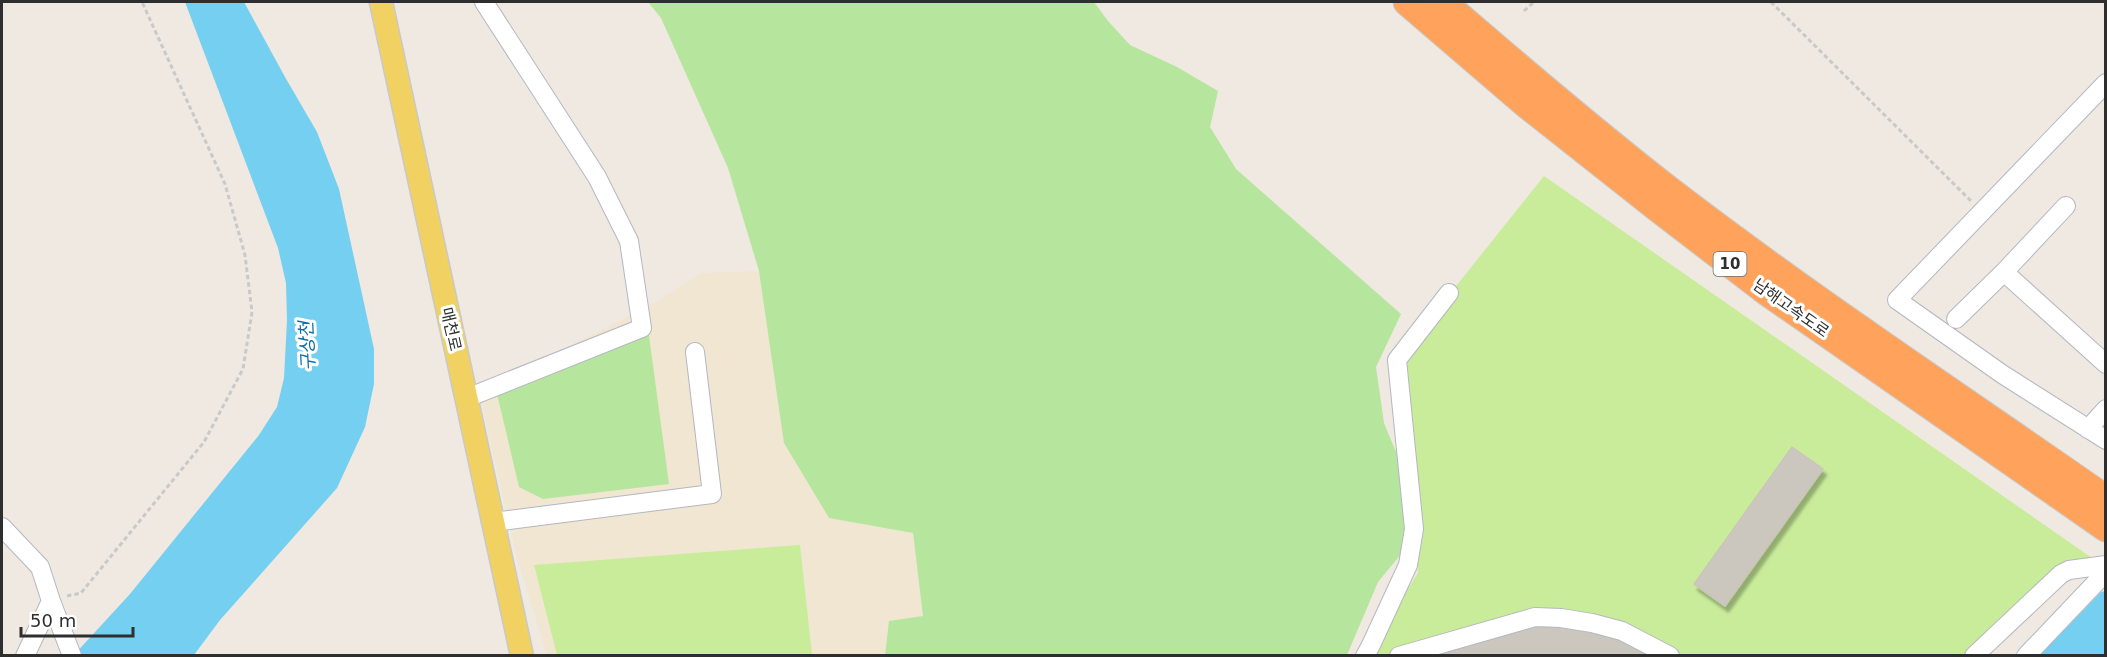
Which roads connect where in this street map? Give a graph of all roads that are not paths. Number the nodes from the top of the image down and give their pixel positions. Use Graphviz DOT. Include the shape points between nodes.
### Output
graph roads {
  1 [pos="381,2"];
  2 [pos="484,2"];
  3 [pos="1407,2"];
  4 [pos="1443,2"];
  5 [pos="2106,83"];
  6 [pos="2066,206"];
  7 [pos="2004,272"];
  8 [pos="1449,293"];
  9 [pos="1956,319"];
  10 [pos="695,352"];
  11 [pos="2106,364"];
  12 [pos="467,398"];
  13 [pos="2106,409"];
  14 [pos="2088,429"];
  15 [pos="2106,440"];
  16 [pos="2077,494"];
  17 [pos="2106,500"];
  18 [pos="494,522"];
  19 [pos="2,526"];
  20 [pos="2106,528"];
  21 [pos="2106,565"];
  22 [pos="2106,572"];
  23 [pos="51,601"];
  24 [pos="25,656"];
  25 [pos="72,656"];
  26 [pos="522,656"];
  27 [pos="1365,656"];
  28 [pos="1399,656"];
  29 [pos="1670,656"];
  30 [pos="1974,656"];
  31 [pos="2026,656"];
  1 -- 12 [label="main road, 매천로"];
  2 -- 12 [label="street" via="597,177 629,241 642,328"];
  3 -- 16 [label="highway, 남해고속도로 / 10" via="1527,105 1767,292"];
  4 -- 16 [label="highway, 남해고속도로 / 10" via="1542,89 1670,191 1886,346"];
  5 -- 14 [label="street" via="1897,300"];
  6 -- 7 [label="street"];
  7 -- 9 [label="street"];
  7 -- 11 [label="street"];
  8 -- 27 [label="street" via="1397,360 1414,529 1408,565"];
  10 -- 18 [label="street" via="712,494"];
  12 -- 18 [label="main road, 매천로"];
  13 -- 14 [label="street"];
  14 -- 15 [label="street"];
  16 -- 17 [label="highway, 남해고속도로 / 10"];
  16 -- 20 [label="highway, 남해고속도로 / 10"];
  18 -- 26 [label="main road, 매천로"];
  19 -- 23 [label="street" via="40,567"];
  21 -- 30 [label="street" via="2061,574"];
  22 -- 31 [label="street"];
  23 -- 24 [label="street"];
  23 -- 25 [label="street"];
  28 -- 29 [label="street" via="1535,617 1582,621 1623,631"];
}
